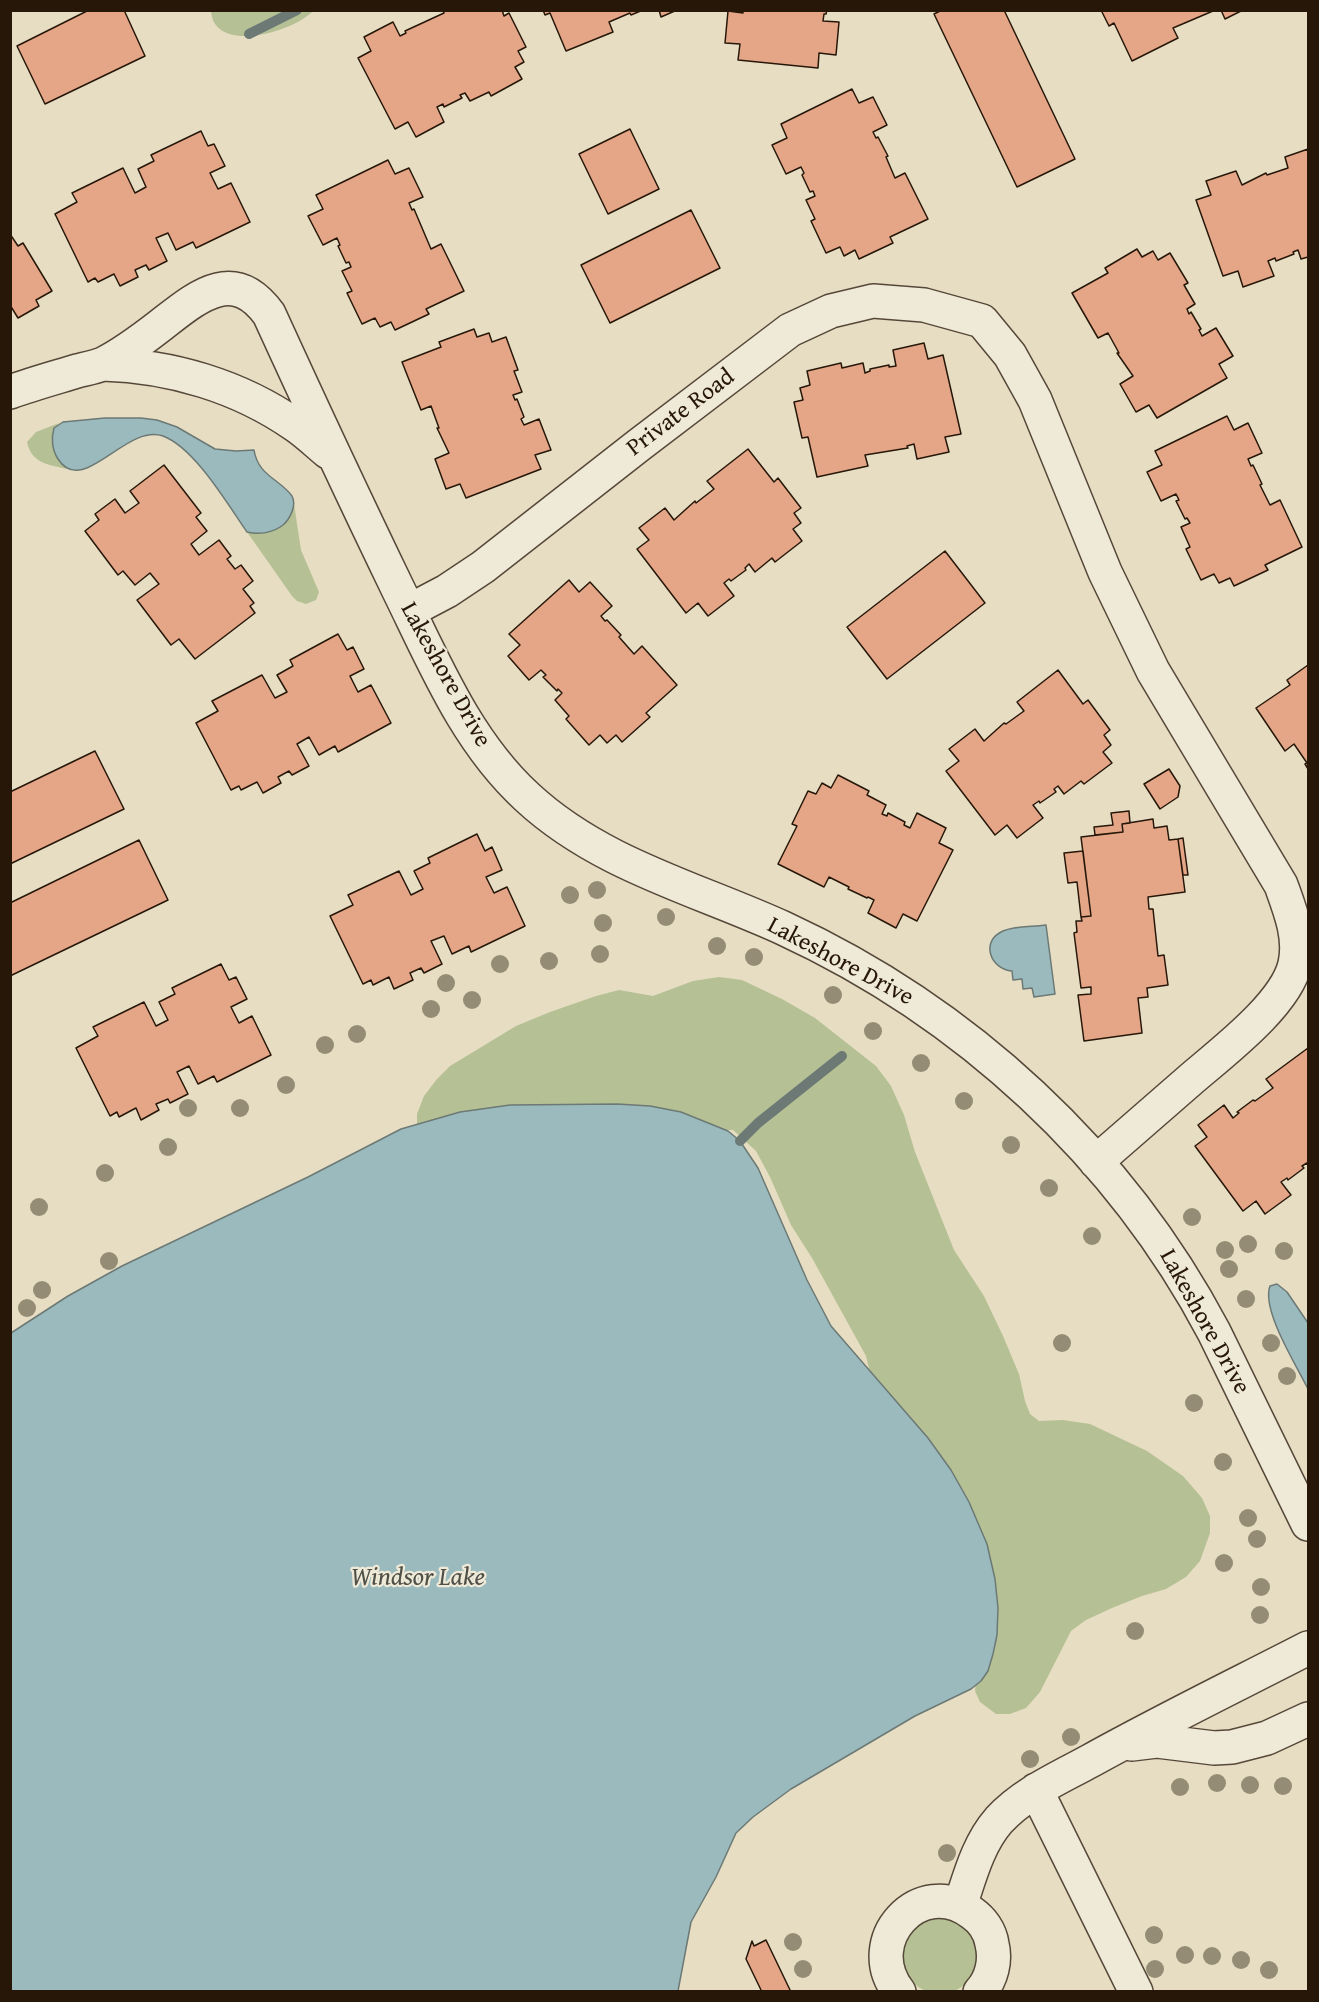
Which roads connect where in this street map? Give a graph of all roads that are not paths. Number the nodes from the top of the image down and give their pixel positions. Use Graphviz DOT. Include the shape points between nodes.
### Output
graph roads {
  1 [pos="103,364"];
  2 [pos="10,392"];
  3 [pos="334,457"];
  4 [pos="409,611"];
  5 [pos="1096,1162"];
  6 [pos="1263,1431"];
  7 [pos="1308,1485"];
  8 [pos="1308,1524"];
  9 [pos="1308,1648"];
  10 [pos="1308,1719"];
  11 [pos="1113,1748"];
  12 [pos="1036,1791"];
  13 [pos="960,1906"];
  14 [pos="899,1992"];
  15 [pos="980,1992"];
  16 [pos="1136,1992"];
  1 -- 2 [label="street, Lakeshore Drive"];
  1 -- 3 [label="street, Lakeshore Drive" via="165,370 243,395 296,426"];
  1 -- 3 [label="street, Lakeshore Drive" via="210,291 223,288 250,294 269,314"];
  3 -- 4 [label="street, Lakeshore Drive"];
  4 -- 5 [label="street, Lakeshore Drive" via="481,746 500,771 545,814 602,851 785,929 928,1010 1019,1082"];
  4 -- 5 [label="street, Private Road" via="483,567 790,330 831,310 887,301 924,305 982,321 1010,355 1035,400 1137,640 1281,885 1296,933 1293,971 1272,1004"];
  5 -- 6 [label="street, Lakeshore Drive" via="1186,1281"];
  6 -- 7 [label="street"];
  6 -- 8 [label="street, Lakeshore Drive"];
  9 -- 11 [label="street"];
  10 -- 11 [label="street" via="1267,1738 1232,1748 1157,1741"];
  11 -- 12 [label="street"];
  12 -- 13 [label="street" via="1004,1815 988,1835"];
  12 -- 16 [label="street"];
  13 -- 14 [label="street" via="924,1904 895,1924 887,1942 886,1962"];
  13 -- 15 [label="street" via="982,1922 993,1946 992,1971"];
}
